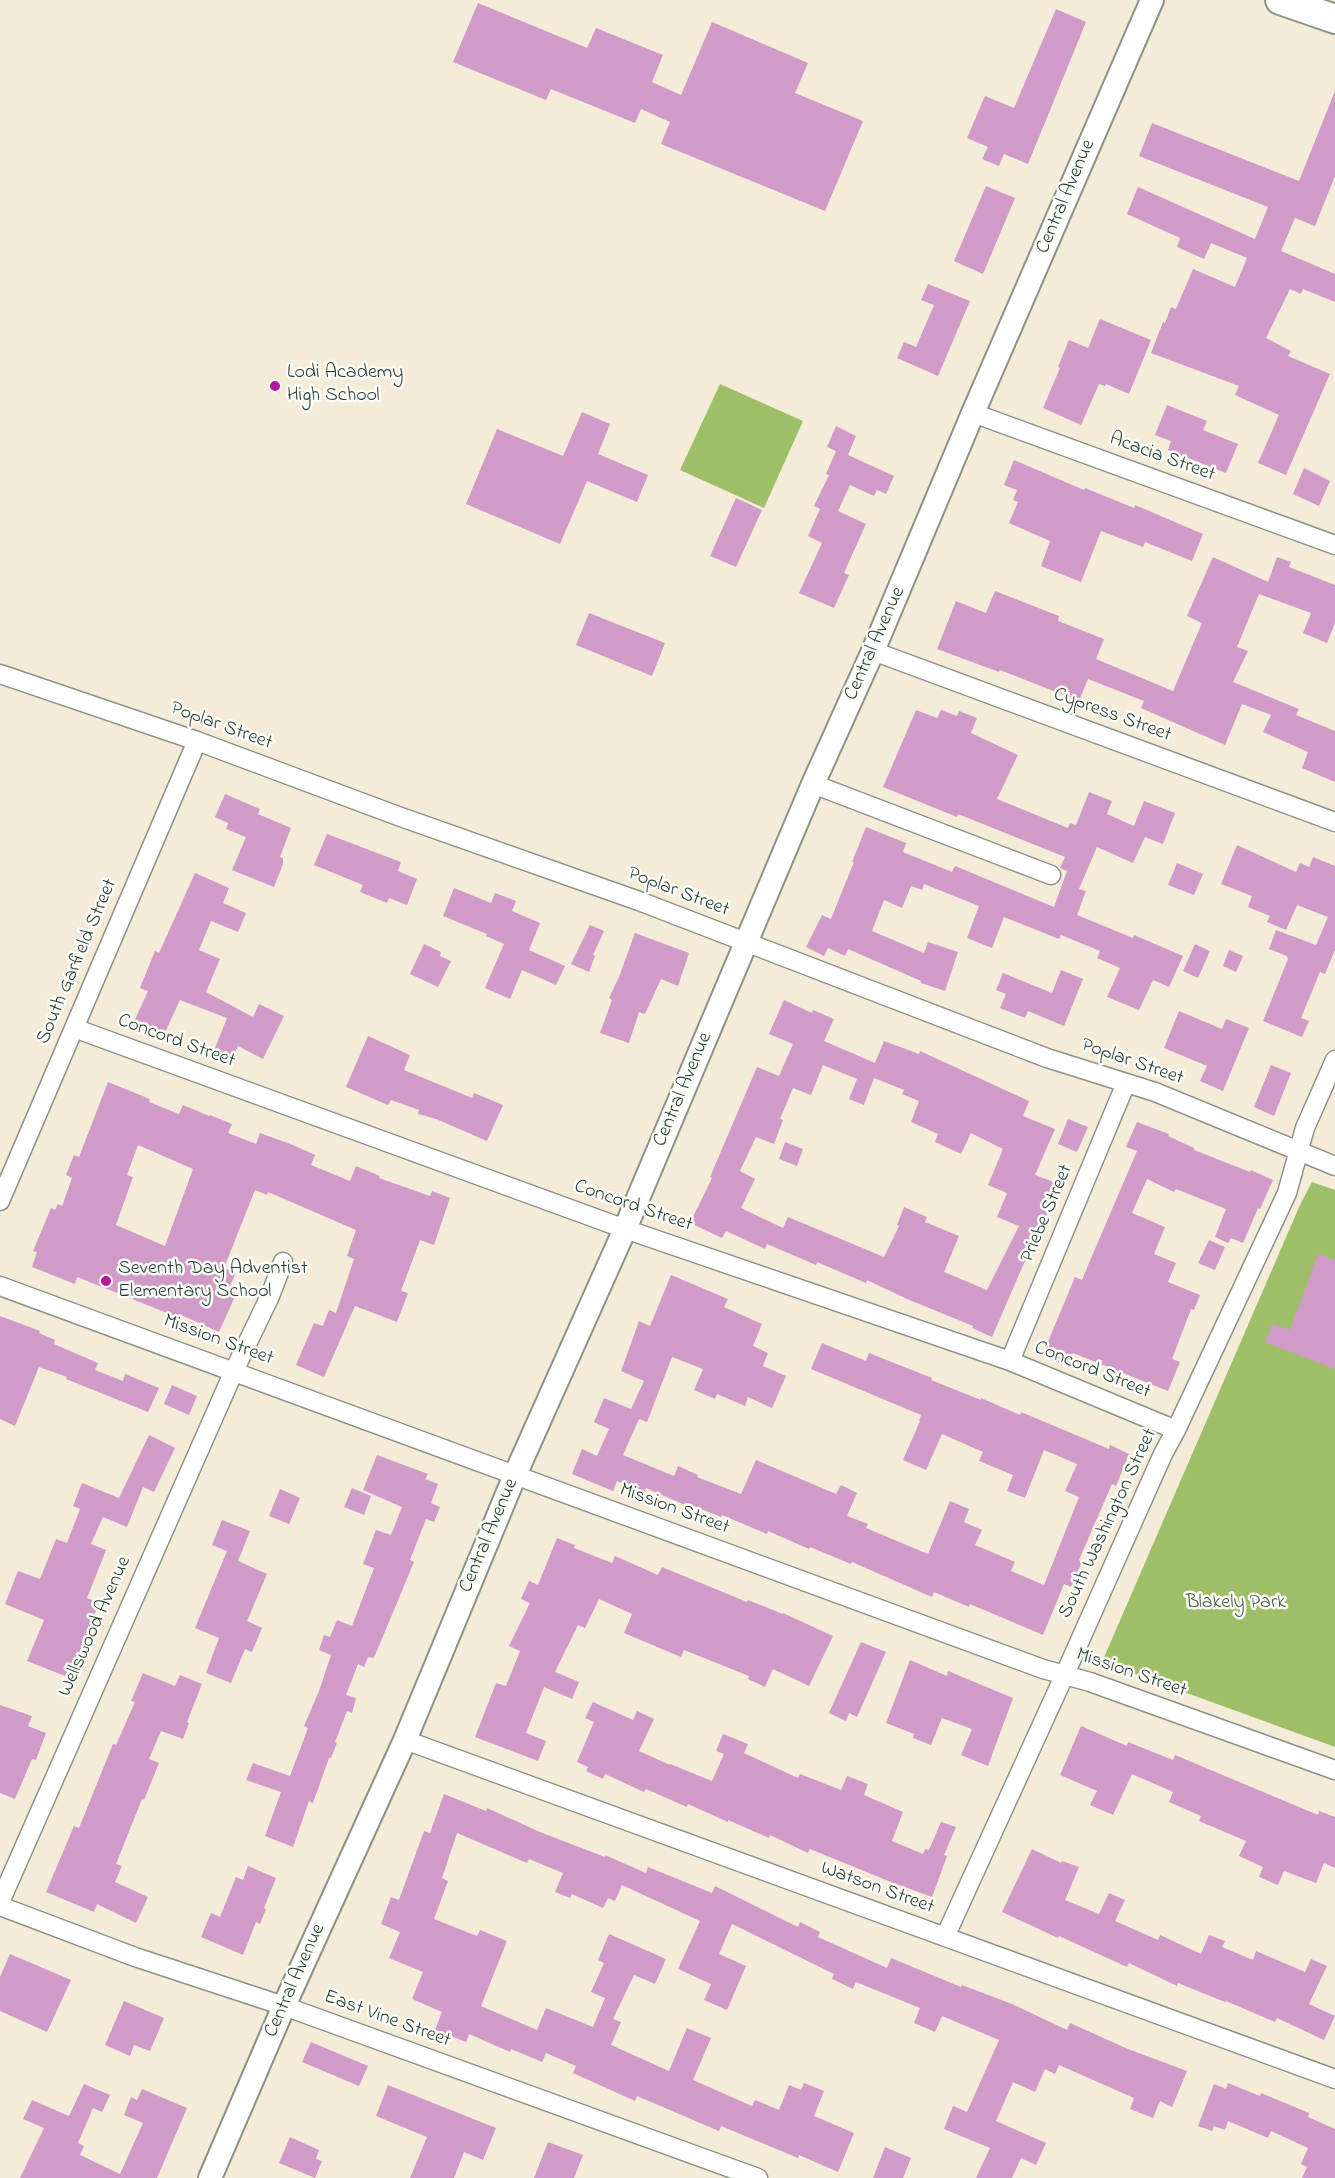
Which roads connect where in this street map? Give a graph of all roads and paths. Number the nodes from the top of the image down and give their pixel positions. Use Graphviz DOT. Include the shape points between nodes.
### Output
graph roads {
  1 [pos="1152,0"];
  2 [pos="1280,0"];
  3 [pos="1335,19"];
  4 [pos="973,413"];
  5 [pos="1335,545"];
  6 [pos="873,651"];
  7 [pos="0,674"];
  8 [pos="197,741"];
  9 [pos="813,784"];
  10 [pos="1335,822"];
  11 [pos="1051,875"];
  12 [pos="747,944"];
  13 [pos="74,1028"];
  14 [pos="1335,1060"];
  15 [pos="1126,1083"];
  16 [pos="1299,1152"];
  17 [pos="1335,1166"];
  18 [pos="0,1201"];
  19 [pos="625,1229"];
  20 [pos="283,1262"];
  21 [pos="0,1286"];
  22 [pos="1010,1361"];
  23 [pos="234,1371"];
  24 [pos="1176,1430"];
  25 [pos="515,1475"];
  26 [pos="1065,1674"];
  27 [pos="405,1740"];
  28 [pos="1335,1770"];
  29 [pos="0,1904"];
  30 [pos="945,1937"];
  31 [pos="284,2006"];
  32 [pos="1335,2079"];
  33 [pos="210,2178"];
  34 [pos="758,2178"];
  1 -- 4 [label="street, Central Avenue"];
  2 -- 3 [label="main road"];
  4 -- 5 [label="street, Acacia Street"];
  4 -- 6 [label="street, Central Avenue"];
  6 -- 9 [label="street, Central Avenue"];
  6 -- 10 [label="street, Cypress Street"];
  7 -- 8 [label="street, Poplar Street"];
  8 -- 12 [label="street, Poplar Street"];
  8 -- 13 [label="street, South Garfield Street"];
  9 -- 11 [label="street"];
  9 -- 12 [label="street, Central Avenue"];
  12 -- 15 [label="street, Poplar Street" via="1047,1058"];
  12 -- 19 [label="street, Central Avenue"];
  13 -- 18 [label="street, South Garfield Street"];
  13 -- 19 [label="street, Concord Street"];
  14 -- 16 [label="street, South Washington Street" via="1305,1128"];
  15 -- 16 [label="street, Poplar Street"];
  15 -- 22 [label="street, Priebe Street"];
  16 -- 17 [label="street, Poplar Street"];
  16 -- 24 [label="street, South Washington Street" via="1287,1193"];
  19 -- 22 [label="street, Concord Street"];
  19 -- 25 [label="street, Central Avenue"];
  20 -- 23 [label="street, Wellswood Avenue"];
  21 -- 23 [label="street, Mission Street"];
  22 -- 24 [label="street, Concord Street"];
  23 -- 25 [label="street, Mission Street"];
  23 -- 29 [label="street, Wellswood Avenue"];
  24 -- 26 [label="street, South Washington Street"];
  25 -- 26 [label="street, Mission Street"];
  25 -- 27 [label="street, Central Avenue"];
  26 -- 28 [label="street, Mission Street"];
  26 -- 30 [label="street, South Washington Street"];
  27 -- 30 [label="street, Watson Street"];
  27 -- 31 [label="street, Central Avenue"];
  29 -- 31 [label="street, East Vine Street" via="135,1957"];
  30 -- 32 [label="street, Watson Street"];
  31 -- 33 [label="street, Central Avenue"];
  31 -- 34 [label="street, East Vine Street"];
}
